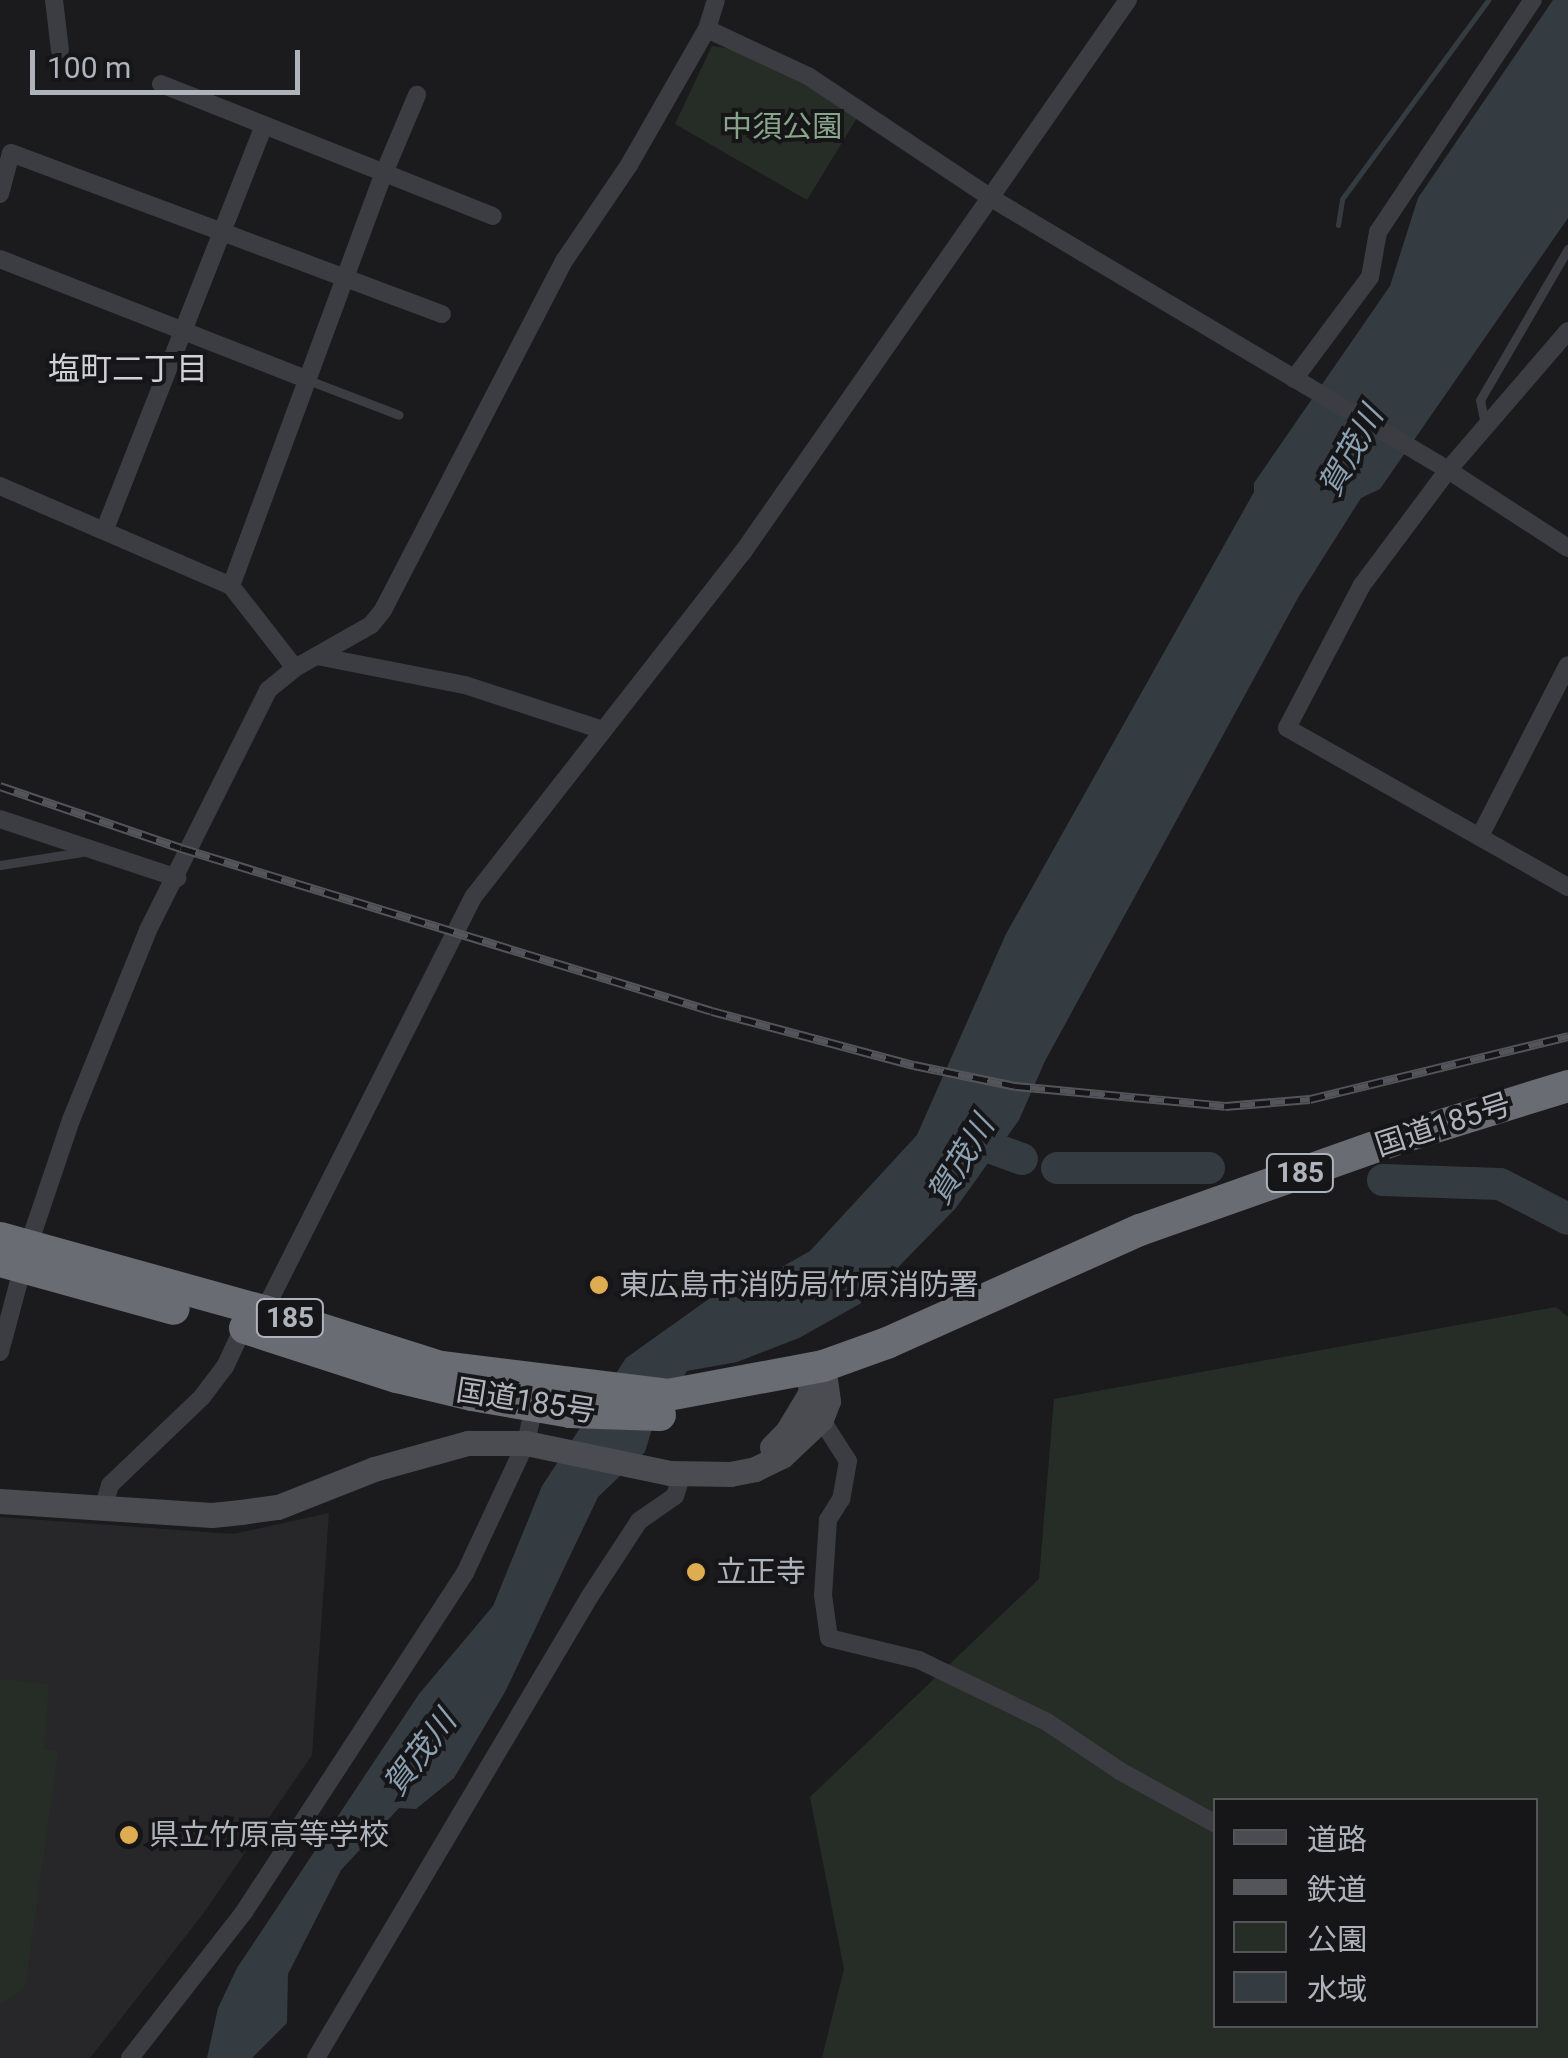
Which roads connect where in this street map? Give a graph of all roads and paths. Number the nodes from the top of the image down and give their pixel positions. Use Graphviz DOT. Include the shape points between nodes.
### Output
graph roads {
  1 [pos="54,0"];
  2 [pos="716,0"];
  3 [pos="1128,0"];
  4 [pos="1532,0"];
  5 [pos="707,28"];
  6 [pos="60,50"];
  7 [pos="161,84"];
  8 [pos="417,95"];
  9 [pos="264,125"];
  10 [pos="384,172"];
  11 [pos="0,194"];
  12 [pos="991,198"];
  13 [pos="493,216"];
  14 [pos="222,230"];
  15 [pos="1568,249"];
  16 [pos="0,259"];
  17 [pos="346,277"];
  18 [pos="442,314"];
  19 [pos="183,328"];
  20 [pos="1568,331"];
  21 [pos="308,380"];
  22 [pos="1300,383"];
  23 [pos="399,415"];
  24 [pos="1485,425"];
  25 [pos="1441,467"];
  26 [pos="0,486"];
  27 [pos="106,529"];
  28 [pos="1568,548"];
  29 [pos="231,586"];
  30 [pos="317,656"];
  31 [pos="1568,665"];
  32 [pos="295,668"];
  33 [pos="600,729"];
  34 [pos="0,819"];
  35 [pos="1480,836"];
  36 [pos="100,850"];
  37 [pos="0,865"];
  38 [pos="177,878"];
  39 [pos="1568,886"];
  40 [pos="1568,1086"];
  41 [pos="13,1253"];
  42 [pos="253,1319"];
  43 [pos="0,1352"];
  44 [pos="814,1385"];
  45 [pos="576,1400"];
  46 [pos="534,1406"];
  47 [pos="534,1446"];
  48 [pos="676,1474"];
  49 [pos="0,1500"];
  50 [pos="104,1506"];
  51 [pos="1213,1822"];
  52 [pos="130,2058"];
  53 [pos="316,2058"];
  1 -- 6 [label="street"];
  2 -- 5 [label="street"];
  3 -- 12 [label="street"];
  4 -- 22 [label="street" via="1378,232 1370,277"];
  5 -- 12 [label="street" via="808,76"];
  5 -- 30 [label="street" via="629,165 564,261 383,610 372,625"];
  7 -- 9 [label="street"];
  8 -- 10 [label="street"];
  9 -- 10 [label="street"];
  9 -- 14 [label="street"];
  10 -- 13 [label="street"];
  10 -- 17 [label="street"];
  11 -- 14 [label="street" via="11,154"];
  12 -- 22 [label="street"];
  12 -- 33 [label="street" via="743,552"];
  14 -- 17 [label="street"];
  14 -- 19 [label="street"];
  15 -- 24 [label="lane" via="1480,400"];
  16 -- 19 [label="street"];
  17 -- 18 [label="street"];
  17 -- 21 [label="street"];
  19 -- 21 [label="street"];
  19 -- 27 [label="street"];
  20 -- 24 [label="street"];
  21 -- 23 [label="lane"];
  21 -- 29 [label="street"];
  22 -- 25 [label="street"];
  24 -- 25 [label="street"];
  25 -- 28 [label="street"];
  25 -- 35 [label="street" via="1362,585 1287,728"];
  26 -- 27 [label="street"];
  27 -- 29 [label="street"];
  29 -- 32 [label="street"];
  30 -- 32 [label="street"];
  30 -- 33 [label="street" via="465,685"];
  31 -- 35 [label="street"];
  32 -- 38 [label="street" via="268,690"];
  33 -- 42 [label="street" via="474,896"];
  34 -- 36 [label="street"];
  35 -- 39 [label="street"];
  36 -- 37 [label="lane"];
  36 -- 38 [label="street"];
  38 -- 41 [label="street" via="148,930"];
  40 -- 44 [label="highway, 国道185号 / 185" via="1140,1230 1037,1273 893,1359"];
  41 -- 42 [label="highway, 国道185号 / 185"];
  41 -- 43 [label="street"];
  42 -- 45 [label="highway, 国道185号 / 185"];
  42 -- 46 [label="highway, 国道185号 / 185" via="397,1377"];
  42 -- 50 [label="street" via="226,1368 110,1485"];
  44 -- 45 [label="highway, 国道185号 / 185"];
  44 -- 45 [label="highway, 国道185号 / 185" via="766,1402 650,1416"];
  44 -- 48 [label="street" via="768,1451"];
  44 -- 51 [label="street" via="848,1461 841,1499 828,1520 823,1595 829,1638 919,1660 1047,1722 1120,1772"];
  45 -- 46 [label="highway, 国道185号 / 185"];
  46 -- 47 [label="street"];
  47 -- 48 [label="street"];
  47 -- 50 [label="street" via="468,1444 278,1507 212,1515"];
  47 -- 52 [label="street" via="465,1573 244,1912"];
  48 -- 53 [label="street" via="675,1496 639,1521 590,1596"];
  49 -- 50 [label="street"];
}
